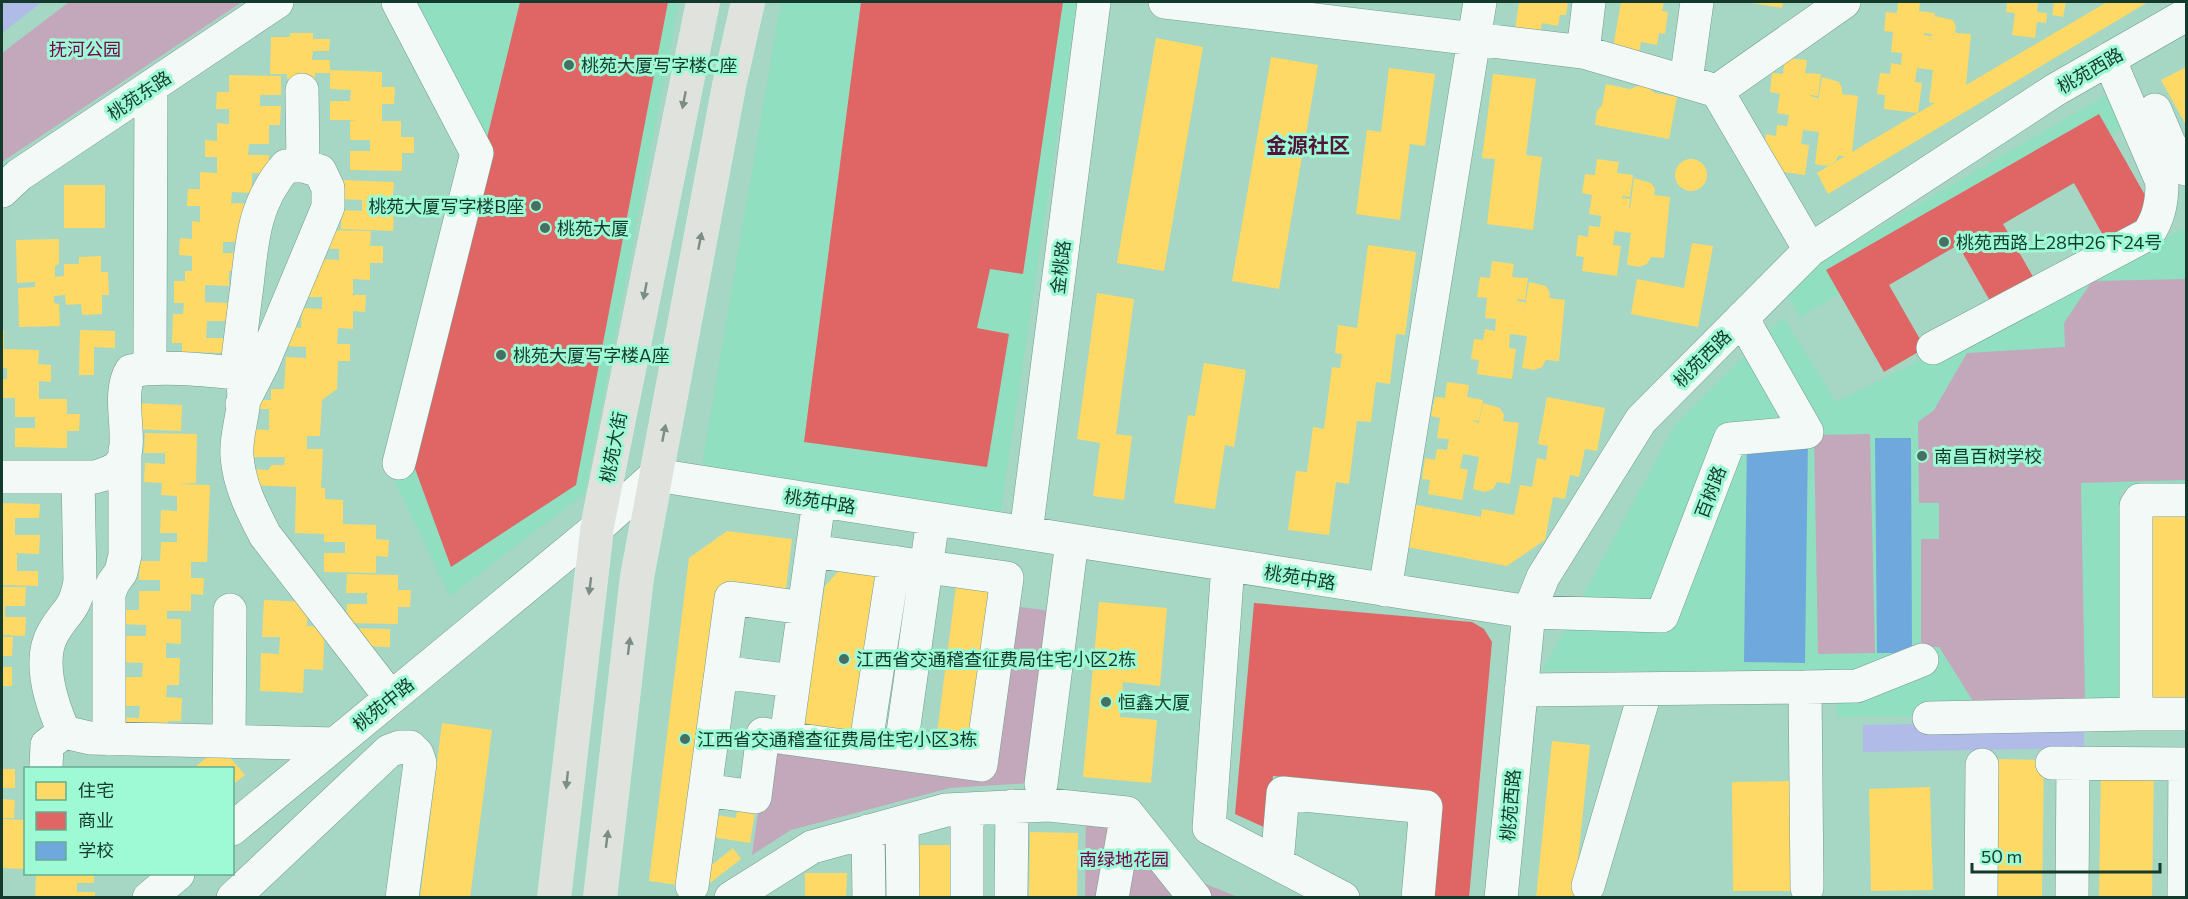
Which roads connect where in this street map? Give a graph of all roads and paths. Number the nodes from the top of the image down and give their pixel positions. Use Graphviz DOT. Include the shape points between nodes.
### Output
graph roads {
  1 [pos="277,2"];
  2 [pos="398,2"];
  3 [pos="703,2"];
  4 [pos="748,2"];
  5 [pos="1094,2"];
  6 [pos="1165,2"];
  7 [pos="1480,2"];
  8 [pos="1589,2"];
  9 [pos="1697,2"];
  10 [pos="1804,2"];
  11 [pos="1844,2"];
  12 [pos="2187,15"];
  13 [pos="1799,33"];
  14 [pos="1474,38"];
  15 [pos="1583,52"];
  16 [pos="2118,54"];
  17 [pos="1686,81"];
  18 [pos="151,87"];
  19 [pos="302,90"];
  20 [pos="1718,91"];
  21 [pos="303,166"];
  22 [pos="2187,169"];
  23 [pos="2,191"];
  24 [pos="1810,250"];
  25 [pos="1742,318"];
  26 [pos="1933,348"];
  27 [pos="151,364"];
  28 [pos="239,389"];
  29 [pos="399,462"];
  30 [pos="656,475"];
  31 [pos="2,477"];
  32 [pos="99,480"];
  33 [pos="2187,500"];
  34 [pos="819,501"];
  35 [pos="933,519"];
  36 [pos="597,528"];
  37 [pos="1026,533"];
  38 [pos="1072,541"];
  39 [pos="812,551"];
  40 [pos="894,562"];
  41 [pos="1228,565"];
  42 [pos="926,567"];
  43 [pos="1385,590"];
  44 [pos="804,608"];
  45 [pos="230,609"];
  46 [pos="1529,612"];
  47 [pos="1922,660"];
  48 [pos="721,672"];
  49 [pos="794,681"];
  50 [pos="1804,687"];
  51 [pos="1646,688"];
  52 [pos="1521,690"];
  53 [pos="391,698"];
  54 [pos="2136,714"];
  55 [pos="2187,714"];
  56 [pos="1929,718"];
  57 [pos="64,732"];
  58 [pos="786,738"];
  59 [pos="109,739"];
  60 [pos="229,742"];
  61 [pos="334,744"];
  62 [pos="865,749"];
  63 [pos="900,754"];
  64 [pos="2186,764"];
  65 [pos="1982,765"];
  66 [pos="46,767"];
  67 [pos="1041,784"];
  68 [pos="705,790"];
  69 [pos="1012,807"];
  70 [pos="967,809"];
  71 [pos="1127,813"];
  72 [pos="902,822"];
  73 [pos="234,827"];
  74 [pos="868,831"];
  75 [pos="1277,863"];
  76 [pos="692,885"];
  77 [pos="1588,886"];
  78 [pos="1807,888"];
  79 [pos="233,897"];
  80 [pos="402,897"];
  81 [pos="554,897"];
  82 [pos="600,897"];
  83 [pos="731,897"];
  84 [pos="869,897"];
  85 [pos="903,897"];
  86 [pos="967,897"];
  87 [pos="1011,897"];
  88 [pos="1112,897"];
  89 [pos="1195,897"];
  90 [pos="1343,897"];
  91 [pos="1418,897"];
  92 [pos="1501,897"];
  93 [pos="1981,897"];
  94 [pos="2072,897"];
  95 [pos="2184,897"];
  1 -- 18 [label="street, 桃苑东路"];
  2 -- 29 [label="street" via="477,153"];
  3 -- 36 [label="main road, 桃苑大街, one-way"];
  30 -- 4 [label="main road, one-way"];
  5 -- 37 [label="street, 金桃路"];
  6 -- 14 [label="street"];
  7 -- 14 [label="street"];
  8 -- 15 [label="street"];
  9 -- 17 [label="street"];
  10 -- 13 [label="street"];
  11 -- 13 [label="street"];
  12 -- 16 [label="street, 桃苑西路"];
  13 -- 20 [label="street"];
  14 -- 15 [label="street"];
  14 -- 43 [label="street"];
  15 -- 17 [label="street"];
  16 -- 22 [label="street"];
  16 -- 24 [label="street, 桃苑西路" via="2055,90"];
  16 -- 26 [label="street" via="2162,182 2162,200 2155,223 2148,234"];
  17 -- 20 [label="street"];
  18 -- 23 [label="street, 桃苑东路"];
  18 -- 27 [label="street"];
  19 -- 21 [label="street"];
  20 -- 24 [label="street"];
  21 -- 28 [label="street" via="286,166 272,182 253,231"];
  21 -- 28 [label="street" via="320,171 328,188 328,207 263,363"];
  24 -- 25 [label="street, 桃苑西路"];
  25 -- 46 [label="street, 桃苑西路" via="1641,420 1543,577"];
  25 -- 46 [label="street, 百树路" via="1808,432 1730,439 1662,616"];
  27 -- 28 [label="street" via="211,370"];
  27 -- 32 [label="street" via="131,371 125,383 122,462"];
  28 -- 53 [label="street" via="237,456 251,508 265,535"];
  30 -- 34 [label="street, 桃苑中路"];
  30 -- 36 [label="street, 桃苑中路"];
  82 -- 30 [label="main road, one-way" via="637,577"];
  31 -- 32 [label="street"];
  32 -- 57 [label="street" via="77,597 52,634 46,654 51,695"];
  32 -- 59 [label="street" via="124,555 121,572 109,594"];
  33 -- 54 [label="street" via="2140,500 2136,506"];
  34 -- 35 [label="street, 桃苑中路"];
  34 -- 39 [label="street"];
  35 -- 37 [label="street, 桃苑中路"];
  35 -- 42 [label="street"];
  36 -- 53 [label="street, 桃苑中路"];
  36 -- 81 [label="main road, 桃苑大街, one-way"];
  37 -- 38 [label="street, 桃苑中路"];
  38 -- 41 [label="street, 桃苑中路"];
  38 -- 67 [label="street"];
  39 -- 40 [label="street"];
  39 -- 44 [label="street"];
  40 -- 42 [label="street"];
  40 -- 62 [label="street"];
  41 -- 43 [label="street, 桃苑中路"];
  41 -- 75 [label="street" via="1209,828"];
  42 -- 63 [label="street"];
  42 -- 63 [label="street" via="1007,578 981,765"];
  43 -- 46 [label="street, 桃苑中路"];
  44 -- 48 [label="street" via="731,598"];
  44 -- 49 [label="street"];
  45 -- 60 [label="street"];
  46 -- 52 [label="street, 桃苑西路"];
  47 -- 50 [label="street" via="1857,686"];
  48 -- 49 [label="street"];
  48 -- 68 [label="street"];
  49 -- 58 [label="street"];
  50 -- 51 [label="street"];
  50 -- 78 [label="street"];
  51 -- 52 [label="street"];
  51 -- 77 [label="street"];
  52 -- 92 [label="street, 桃苑西路"];
  53 -- 61 [label="street, 桃苑中路"];
  54 -- 55 [label="street"];
  54 -- 56 [label="street"];
  57 -- 59 [label="street"];
  57 -- 66 [label="street" via="47,745"];
  58 -- 62 [label="street"];
  58 -- 68 [label="street" via="763,734 755,796"];
  59 -- 60 [label="street"];
  60 -- 61 [label="street"];
  61 -- 73 [label="street, 桃苑中路"];
  62 -- 63 [label="street"];
  64 -- 94 [label="street" via="2063,764"];
  64 -- 95 [label="street"];
  65 -- 93 [label="street"];
  68 -- 76 [label="street"];
  69 -- 70 [label="street"];
  69 -- 71 [label="street" via="1049,805"];
  69 -- 87 [label="street"];
  70 -- 72 [label="street" via="946,810"];
  70 -- 86 [label="street"];
  71 -- 88 [label="street"];
  71 -- 89 [label="street"];
  72 -- 74 [label="street"];
  72 -- 85 [label="street"];
  74 -- 83 [label="street" via="812,847"];
  74 -- 84 [label="street"];
  75 -- 90 [label="street"];
  75 -- 91 [label="street" via="1283,793 1426,807"];
  79 -- 80 [label="street" via="389,751 410,747 420,763"];
}
